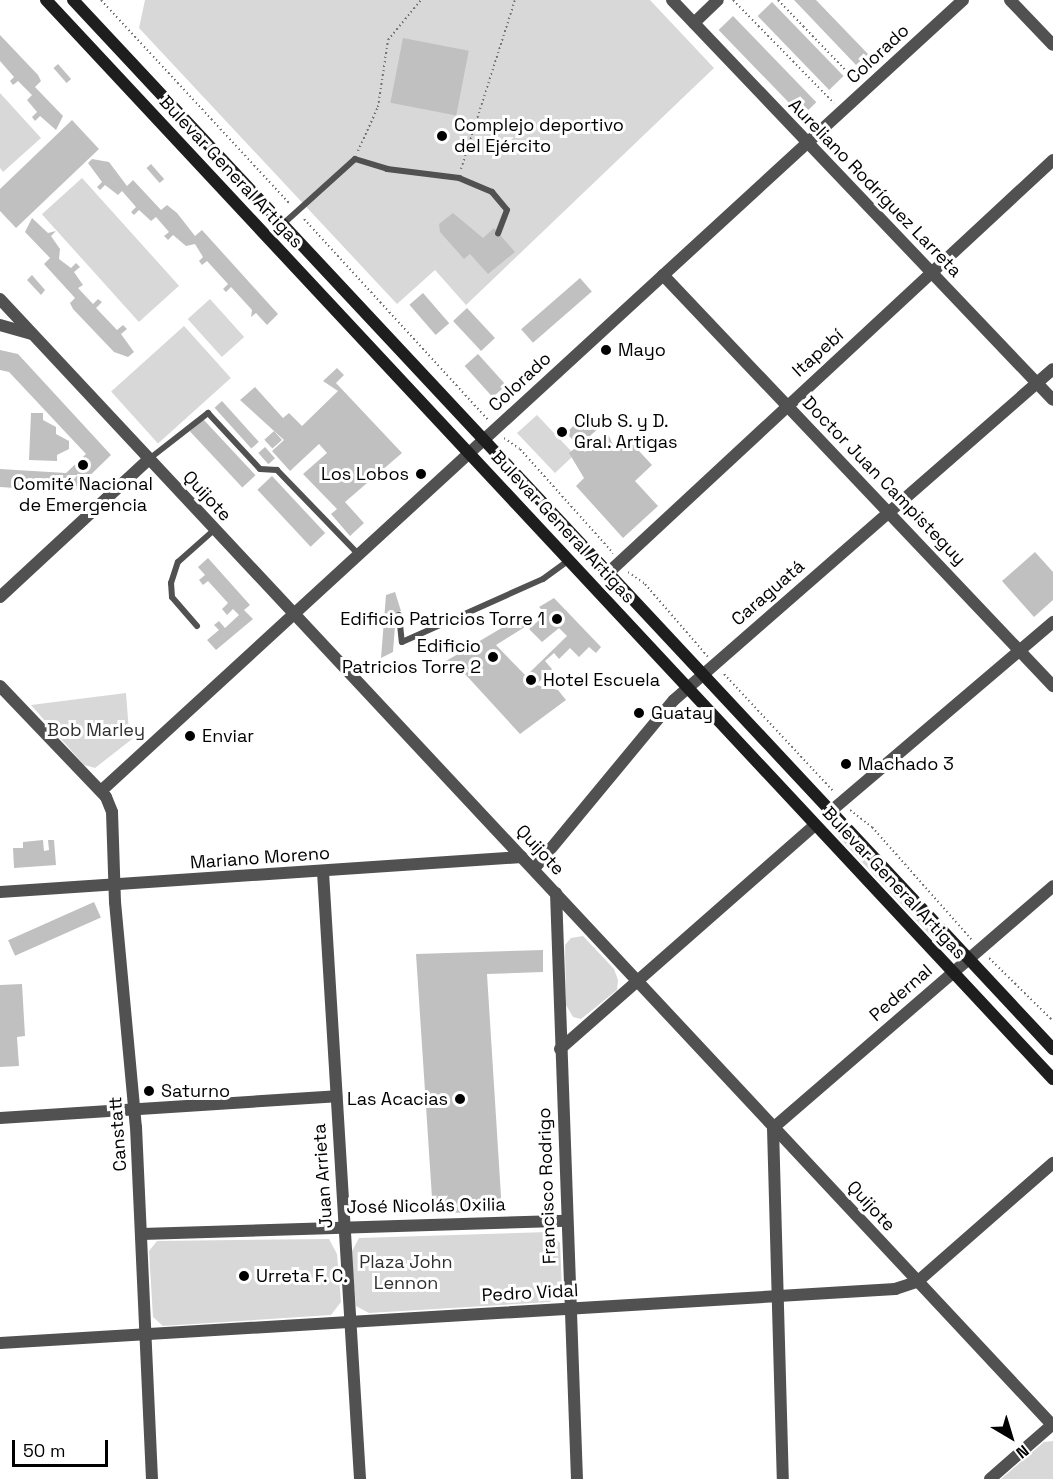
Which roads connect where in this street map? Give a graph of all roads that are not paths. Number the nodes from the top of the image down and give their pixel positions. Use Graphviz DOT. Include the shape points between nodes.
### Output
graph roads {
  1 [pos="46,0"];
  2 [pos="73,0"];
  3 [pos="672,0"];
  4 [pos="718,0"];
  5 [pos="963,0"];
  6 [pos="1010,0"];
  7 [pos="694,23"];
  8 [pos="1053,45"];
  9 [pos="806,144"];
  10 [pos="1053,160"];
  11 [pos="282,224"];
  12 [pos="498,233"];
  13 [pos="933,273"];
  14 [pos="663,275"];
  15 [pos="0,299"];
  16 [pos="0,325"];
  17 [pos="33,334"];
  18 [pos="1053,369"];
  19 [pos="1037,383"];
  20 [pos="1053,400"];
  21 [pos="787,406"];
  22 [pos="484,440"];
  23 [pos="469,453"];
  24 [pos="148,460"];
  25 [pos="888,511"];
  26 [pos="214,530"];
  27 [pos="358,554"];
  28 [pos="568,561"];
  29 [pos="608,573"];
  30 [pos="0,597"];
  31 [pos="293,615"];
  32 [pos="399,615"];
  33 [pos="1053,622"];
  34 [pos="197,626"];
  35 [pos="1020,650"];
  36 [pos="703,674"];
  37 [pos="0,686"];
  38 [pos="1053,686"];
  39 [pos="688,687"];
  40 [pos="101,791"];
  41 [pos="831,811"];
  42 [pos="815,825"];
  43 [pos="522,857"];
  44 [pos="534,869"];
  45 [pos="322,872"];
  46 [pos="114,885"];
  47 [pos="1053,886"];
  48 [pos="0,892"];
  49 [pos="556,892"];
  50 [pos="969,959"];
  51 [pos="952,972"];
  52 [pos="638,982"];
  53 [pos="560,1048"];
  54 [pos="1053,1049"];
  55 [pos="1053,1079"];
  56 [pos="336,1096"];
  57 [pos="134,1108"];
  58 [pos="0,1118"];
  59 [pos="773,1128"];
  60 [pos="1053,1163"];
  61 [pos="567,1221"];
  62 [pos="344,1226"];
  63 [pos="142,1234"];
  64 [pos="917,1282"];
  65 [pos="777,1296"];
  66 [pos="569,1309"];
  67 [pos="350,1320"];
  68 [pos="146,1334"];
  69 [pos="0,1343"];
  70 [pos="1053,1425"];
  71 [pos="152,1479"];
  72 [pos="360,1479"];
  73 [pos="577,1479"];
  74 [pos="783,1479"];
  75 [pos="990,1479"];
  1 -- 23 [label="main road, Bulevar General Artigas"];
  2 -- 11 [label="main road, Bulevar General Artigas"];
  3 -- 7 [label="street, Aureliano Rodríguez Larreta"];
  4 -- 7 [label="street"];
  5 -- 9 [label="street, Colorado"];
  6 -- 8 [label="street"];
  7 -- 9 [label="street, Aureliano Rodríguez Larreta"];
  9 -- 13 [label="street, Aureliano Rodríguez Larreta"];
  9 -- 14 [label="street, Colorado"];
  10 -- 13 [label="street, Itapebí"];
  11 -- 12 [label="lane" via="355,159 387,169 459,178 492,192 507,210"];
  11 -- 22 [label="main road, Bulevar General Artigas"];
  13 -- 19 [label="street, Aureliano Rodríguez Larreta"];
  13 -- 21 [label="street, Itapebí"];
  14 -- 21 [label="street, Doctor Juan Campisteguy"];
  14 -- 22 [label="street, Colorado"];
  15 -- 17 [label="street, Quijote"];
  16 -- 17 [label="street"];
  17 -- 24 [label="street, Quijote"];
  18 -- 19 [label="street, Caraguatá"];
  19 -- 20 [label="street, Aureliano Rodríguez Larreta"];
  19 -- 25 [label="street, Caraguatá"];
  21 -- 25 [label="street, Doctor Juan Campisteguy"];
  21 -- 29 [label="street, Itapebí"];
  22 -- 23 [label="street, Colorado"];
  22 -- 29 [label="main road, Bulevar General Artigas"];
  23 -- 27 [label="street, Colorado"];
  23 -- 28 [label="main road, Bulevar General Artigas"];
  24 -- 26 [label="street, Quijote"];
  24 -- 27 [label="lane" via="208,413 260,469 277,470"];
  24 -- 30 [label="street"];
  25 -- 35 [label="street, Doctor Juan Campisteguy"];
  25 -- 36 [label="street, Caraguatá"];
  26 -- 31 [label="street, Quijote"];
  26 -- 34 [label="lane" via="178,562 171,583 172,597"];
  27 -- 31 [label="street, Colorado"];
  28 -- 32 [label="lane" via="543,579 402,642"];
  28 -- 39 [label="main road, Bulevar General Artigas"];
  29 -- 36 [label="main road, Bulevar General Artigas"];
  31 -- 40 [label="street, Colorado"];
  31 -- 43 [label="street, Quijote"];
  33 -- 35 [label="street"];
  35 -- 38 [label="street, Doctor Juan Campisteguy"];
  35 -- 41 [label="street"];
  36 -- 39 [label="street, Caraguatá"];
  36 -- 41 [label="main road, Bulevar General Artigas"];
  37 -- 40 [label="street"];
  39 -- 42 [label="main road, Bulevar General Artigas"];
  39 -- 44 [label="street, Caraguatá"];
  40 -- 46 [label="street, Canstatt" via="112,812"];
  41 -- 50 [label="main road, Bulevar General Artigas"];
  42 -- 51 [label="main road, Bulevar General Artigas"];
  42 -- 52 [label="street"];
  43 -- 44 [label="street, Quijote"];
  43 -- 45 [label="street, Mariano Moreno"];
  44 -- 49 [label="street, Quijote"];
  45 -- 46 [label="street, Mariano Moreno"];
  45 -- 56 [label="street, Juan Arrieta"];
  46 -- 48 [label="street, Mariano Moreno"];
  46 -- 57 [label="street, Canstatt"];
  47 -- 50 [label="street, Pedernal"];
  49 -- 52 [label="street, Quijote"];
  49 -- 53 [label="street, Francisco Rodrigo"];
  50 -- 51 [label="street, Pedernal"];
  50 -- 54 [label="main road, Bulevar General Artigas"];
  51 -- 55 [label="main road, Bulevar General Artigas"];
  51 -- 59 [label="street, Pedernal"];
  52 -- 53 [label="street"];
  52 -- 59 [label="street, Quijote"];
  53 -- 61 [label="street, Francisco Rodrigo"];
  56 -- 57 [label="street"];
  56 -- 62 [label="street, Juan Arrieta"];
  57 -- 58 [label="street"];
  57 -- 63 [label="street, Canstatt"];
  59 -- 64 [label="street, Quijote"];
  59 -- 65 [label="street"];
  60 -- 64 [label="street"];
  61 -- 62 [label="street, José Nicolás Oxilia"];
  61 -- 66 [label="street, Francisco Rodrigo"];
  62 -- 63 [label="street, José Nicolás Oxilia"];
  62 -- 67 [label="street, Juan Arrieta"];
  63 -- 68 [label="street, Canstatt"];
  64 -- 65 [label="street, Pedro Vidal" via="895,1289"];
  64 -- 70 [label="street, Quijote"];
  65 -- 66 [label="street, Pedro Vidal"];
  65 -- 74 [label="street"];
  66 -- 67 [label="street, Pedro Vidal"];
  66 -- 73 [label="street, Francisco Rodrigo"];
  67 -- 68 [label="street, Pedro Vidal"];
  67 -- 72 [label="street, Juan Arrieta"];
  68 -- 69 [label="street, Pedro Vidal"];
  68 -- 71 [label="street, Canstatt"];
  70 -- 75 [label="street"];
}
